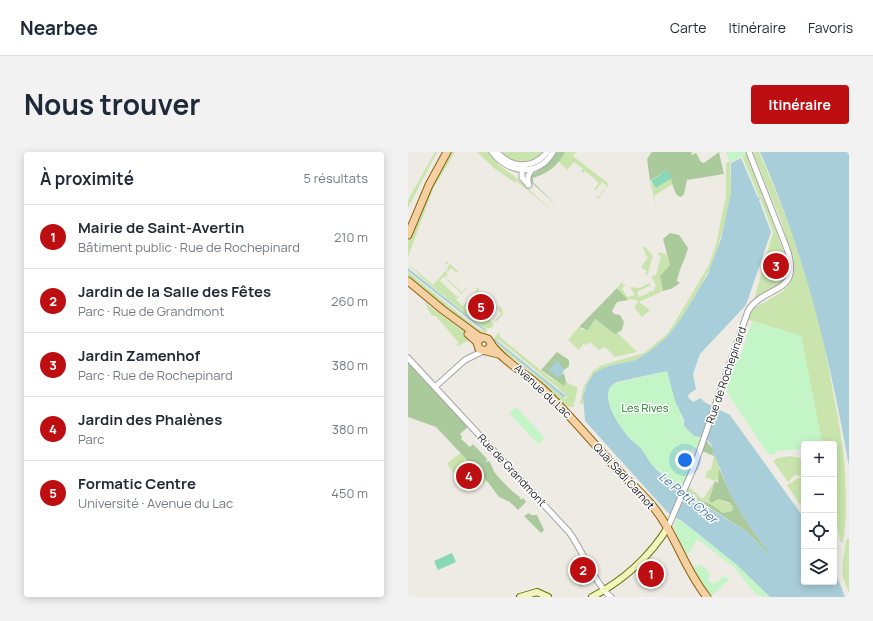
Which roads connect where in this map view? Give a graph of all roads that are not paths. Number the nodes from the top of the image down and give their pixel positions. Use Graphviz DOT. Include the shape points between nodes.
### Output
graph roads {
  1 [pos="442,152"];
  2 [pos="447,152"];
  3 [pos="492,152"];
  4 [pos="497,152"];
  5 [pos="547,152"];
  6 [pos="553,152"];
  7 [pos="749,152"];
  8 [pos="528,165"];
  9 [pos="532,169"];
  10 [pos="522,170"];
  11 [pos="408,223"];
  12 [pos="408,235"];
  13 [pos="408,281"];
  14 [pos="408,286"];
  15 [pos="479,342"];
  16 [pos="491,344"];
  17 [pos="485,351"];
  18 [pos="408,358"];
  19 [pos="468,358"];
  20 [pos="505,358"];
  21 [pos="435,387"];
  22 [pos="579,426"];
  23 [pos="668,528"];
  24 [pos="604,591"];
  25 [pos="520,597"];
  26 [pos="548,597"];
  27 [pos="592,597"];
  28 [pos="611,597"];
  29 [pos="707,597"];
  1 -- 11 [label="main road"];
  2 -- 12 [label="main road" via="429,185"];
  3 -- 10 [label="street" via="506,166"];
  4 -- 8 [label="street" via="512,164"];
  5 -- 8 [label="street" via="539,160"];
  6 -- 9 [label="street" via="544,163"];
  7 -- 23 [label="street, Rue de Rochepinard" via="785,242 791,269 782,286 757,300 748,311 704,438"];
  8 -- 10 [label="street"];
  9 -- 10 [label="street"];
  9 -- 10 [label="street" via="528,176 529,185 522,178"];
  13 -- 15 [label="main road"];
  14 -- 15 [label="main road" via="440,314"];
  15 -- 16 [label="main road" via="488,339"];
  15 -- 17 [label="main road" via="479,349"];
  15 -- 19 [label="street"];
  16 -- 17 [label="main road"];
  16 -- 20 [label="main road, Avenue du Lac"];
  17 -- 19 [label="street"];
  17 -- 20 [label="main road, Avenue du Lac"];
  18 -- 21 [label="street, Rue de Grandmont"];
  19 -- 21 [label="street"];
  20 -- 22 [label="main road, Avenue du Lac" via="544,390"];
  21 -- 24 [label="street, Rue de Grandmont" via="569,532"];
  22 -- 23 [label="main road, Quai Sadi Carnot" via="650,504"];
  23 -- 24 [label="main road, Rue de Rochepinard" via="646,559"];
  23 -- 29 [label="main road, Quai Sadi Carnot" via="696,582"];
  24 -- 27 [label="main road, Rue de Rochepinard"];
  24 -- 28 [label="street"];
  25 -- 26 [label="main road" via="537,592"];
}
